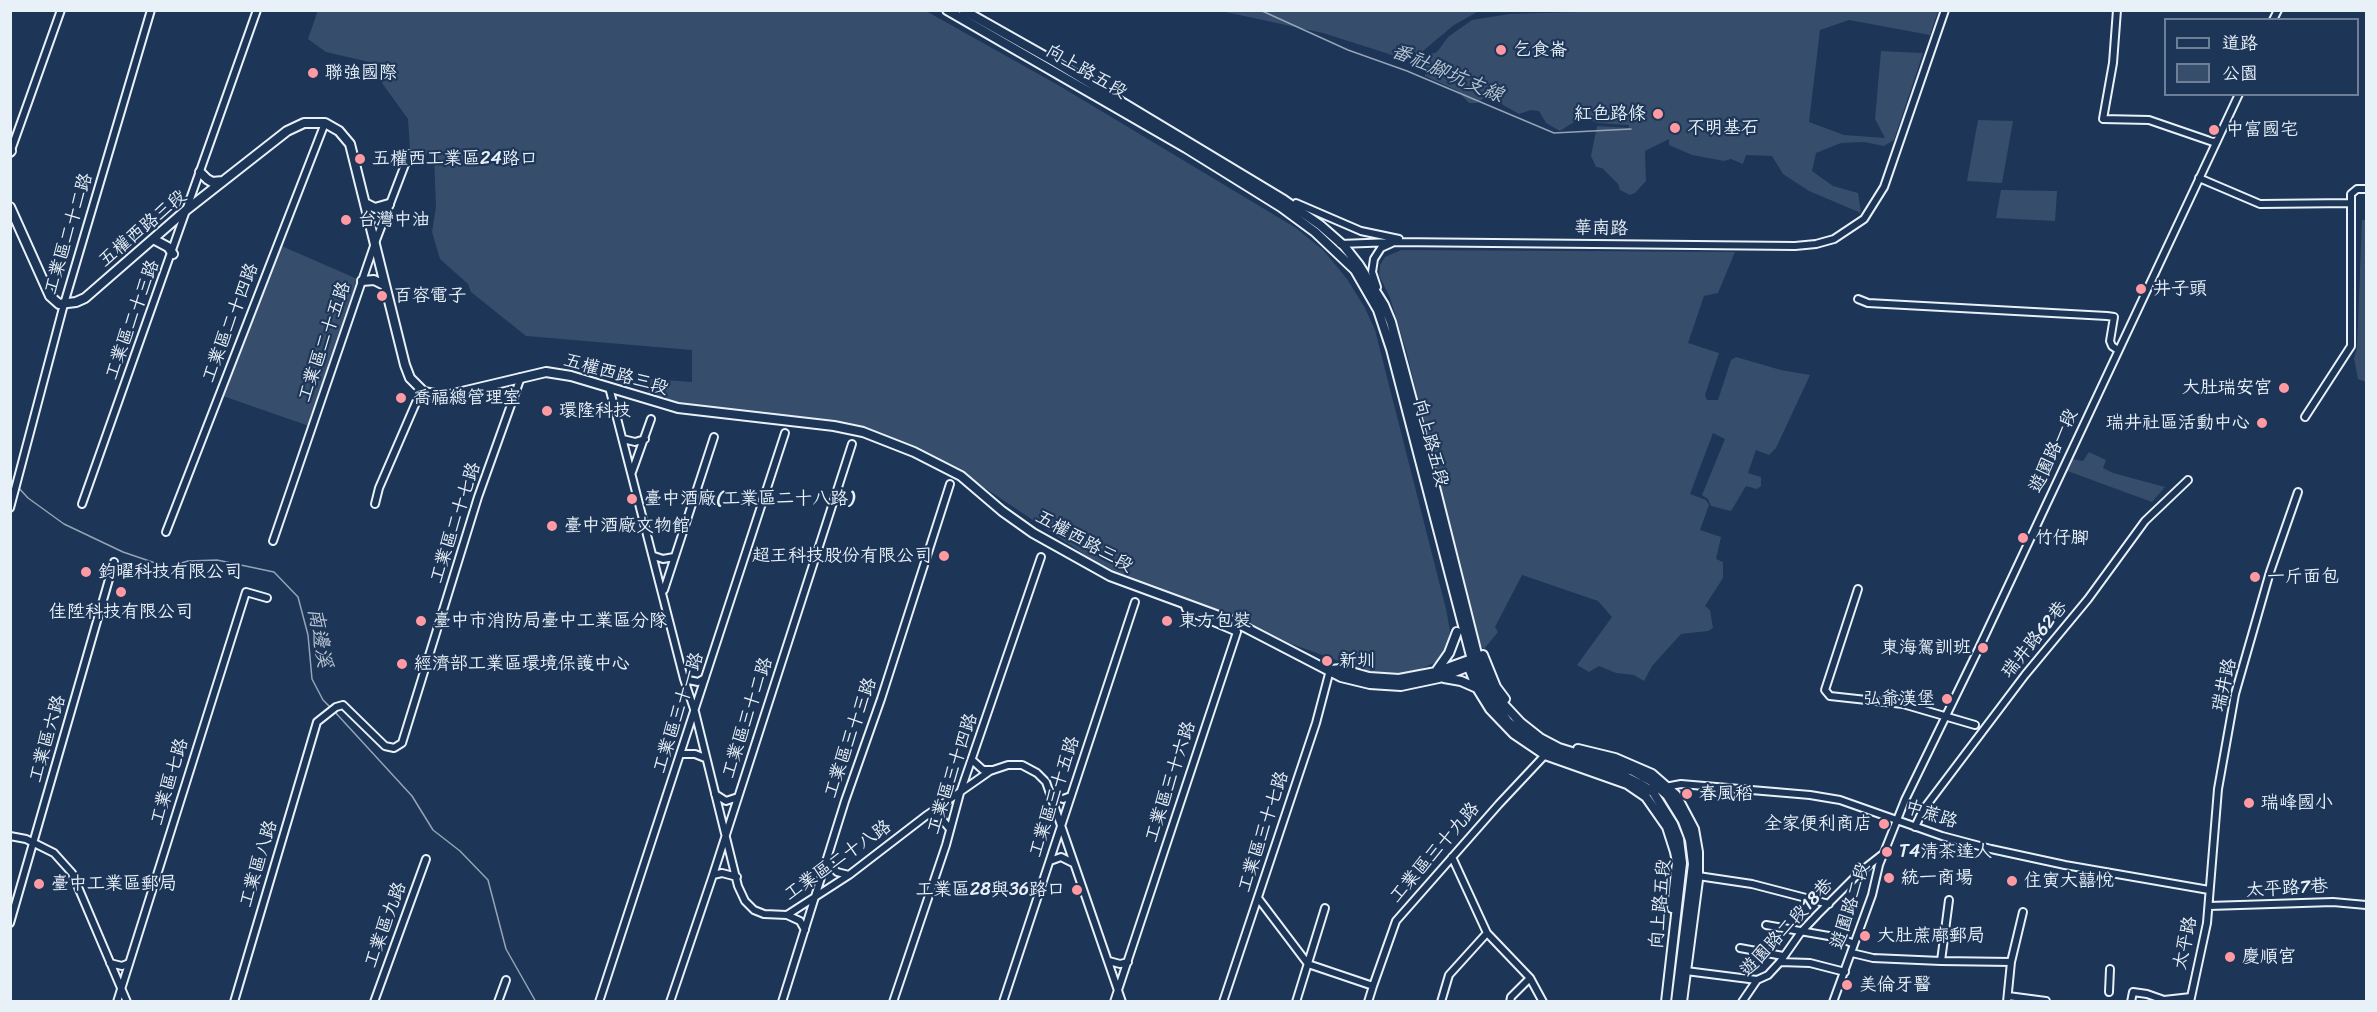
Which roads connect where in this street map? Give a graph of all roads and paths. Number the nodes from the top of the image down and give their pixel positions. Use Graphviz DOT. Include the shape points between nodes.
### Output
graph roads {
  1 [pos="62,10"];
  2 [pos="151,10"];
  3 [pos="257,10"];
  4 [pos="947,10"];
  5 [pos="963,10"];
  6 [pos="1945,10"];
  7 [pos="2117,10"];
  8 [pos="2238,96"];
  9 [pos="325,123"];
  10 [pos="2217,141"];
  11 [pos="11,152"];
  12 [pos="410,154"];
  13 [pos="200,172"];
  14 [pos="2199,178"];
  15 [pos="224,180"];
  16 [pos="2367,189"];
  17 [pos="1296,202"];
  18 [pos="365,203"];
  19 [pos="2351,203"];
  20 [pos="389,204"];
  21 [pos="12,211"];
  22 [pos="185,212"];
  23 [pos="153,239"];
  24 [pos="1394,242"];
  25 [pos="1420,242"];
  26 [pos="375,243"];
  27 [pos="1341,244"];
  28 [pos="1331,246"];
  29 [pos="172,254"];
  30 [pos="362,282"];
  31 [pos="384,285"];
  32 [pos="1377,287"];
  33 [pos="1858,299"];
  34 [pos="64,304"];
  35 [pos="2118,350"];
  36 [pos="521,376"];
  37 [pos="609,387"];
  38 [pos="421,391"];
  39 [pos="2305,417"];
  40 [pos="651,419"];
  41 [pos="785,433"];
  42 [pos="714,437"];
  43 [pos="623,439"];
  44 [pos="645,439"];
  45 [pos="852,444"];
  46 [pos="632,473"];
  47 [pos="2188,480"];
  48 [pos="950,484"];
  49 [pos="2298,492"];
  50 [pos="82,504"];
  51 [pos="375,504"];
  52 [pos="10,508"];
  53 [pos="166,532"];
  54 [pos="273,541"];
  55 [pos="654,556"];
  56 [pos="675,557"];
  57 [pos="1041,557"];
  58 [pos="114,562"];
  59 [pos="1858,589"];
  60 [pos="663,592"];
  61 [pos="267,598"];
  62 [pos="1135,602"];
  63 [pos="1184,603"];
  64 [pos="1457,632"];
  65 [pos="1476,661"];
  66 [pos="1330,670"];
  67 [pos="1438,675"];
  68 [pos="707,677"];
  69 [pos="684,678"];
  70 [pos="1477,688"];
  71 [pos="343,705"];
  72 [pos="695,712"];
  73 [pos="1945,716"];
  74 [pos="1975,725"];
  75 [pos="681,754"];
  76 [pos="1545,755"];
  77 [pos="705,758"];
  78 [pos="972,760"];
  79 [pos="994,770"];
  80 [pos="1682,784"];
  81 [pos="1664,787"];
  82 [pos="960,793"];
  83 [pos="715,794"];
  84 [pos="1050,795"];
  85 [pos="1649,795"];
  86 [pos="1676,795"];
  87 [pos="1071,796"];
  88 [pos="738,797"];
  89 [pos="927,815"];
  90 [pos="1896,820"];
  91 [pos="1062,826"];
  92 [pos="1915,827"];
  93 [pos="950,830"];
  94 [pos="725,834"];
  95 [pos="10,836"];
  96 [pos="33,843"];
  97 [pos="1884,854"];
  98 [pos="1452,858"];
  99 [pos="426,859"];
  100 [pos="827,861"];
  101 [pos="1049,862"];
  102 [pos="1075,866"];
  103 [pos="713,875"];
  104 [pos="849,875"];
  105 [pos="1698,876"];
  106 [pos="736,877"];
  107 [pos="2209,890"];
  108 [pos="815,897"];
  109 [pos="1258,898"];
  110 [pos="1949,900"];
  111 [pos="1829,904"];
  112 [pos="2367,905"];
  113 [pos="2210,906"];
  114 [pos="1325,908"];
  115 [pos="2023,912"];
  116 [pos="787,915"];
  117 [pos="10,923"];
  118 [pos="1766,925"];
  119 [pos="805,930"];
  120 [pos="1801,932"];
  121 [pos="1487,933"];
  122 [pos="1854,944"];
  123 [pos="1740,948"];
  124 [pos="1852,953"];
  125 [pos="1782,959"];
  126 [pos="1108,961"];
  127 [pos="1128,962"];
  128 [pos="1941,962"];
  129 [pos="2011,962"];
  130 [pos="110,963"];
  131 [pos="130,963"];
  132 [pos="1308,964"];
  133 [pos="2110,969"];
  134 [pos="1686,971"];
  135 [pos="1845,972"];
  136 [pos="1530,978"];
  137 [pos="506,980"];
  138 [pos="1757,980"];
  139 [pos="1373,986"];
  140 [pos="121,988"];
  141 [pos="1118,990"];
  142 [pos="2109,992"];
  143 [pos="2007,999"];
  144 [pos="2190,999"];
  145 [pos="2046,1001"];
  146 [pos="117,1002"];
  147 [pos="127,1002"];
  148 [pos="234,1002"];
  149 [pos="374,1002"];
  150 [pos="498,1002"];
  151 [pos="599,1002"];
  152 [pos="670,1002"];
  153 [pos="782,1002"];
  154 [pos="893,1002"];
  155 [pos="1003,1002"];
  156 [pos="1114,1002"];
  157 [pos="1122,1002"];
  158 [pos="1223,1002"];
  159 [pos="1296,1002"];
  160 [pos="1368,1002"];
  161 [pos="1441,1002"];
  162 [pos="1510,1002"];
  163 [pos="1543,1002"];
  164 [pos="1661,1002"];
  165 [pos="1666,1002"];
  166 [pos="1676,1002"];
  167 [pos="1682,1002"];
  168 [pos="1742,1002"];
  169 [pos="1833,1002"];
  170 [pos="2131,1002"];
  1 -- 11 [label="street"];
  2 -- 34 [label="street, 工業區二十二路"];
  3 -- 13 [label="street, 工業區二十三路"];
  4 -- 28 [label="main road, 向上路五段" via="1186,148 1281,207"];
  5 -- 27 [label="main road, 向上路五段" via="1189,142 1320,225"];
  6 -- 25 [label="street, 華南路" via="1878,198 1864,219 1834,239 1795,246"];
  7 -- 10 [label="street" via="2103,119 2149,120"];
  8 -- 10 [label="street, 遊園路一段"];
  9 -- 15 [label="main road, 五權西路三段" via="297,125"];
  9 -- 18 [label="main road" via="350,144"];
  9 -- 53 [label="street, 工業區二十四路"];
  10 -- 14 [label="street, 遊園路一段"];
  12 -- 20 [label="street, 工業區二十五路"];
  13 -- 15 [label="main road" via="212,182"];
  13 -- 22 [label="street, 工業區二十三路"];
  14 -- 19 [label="street" via="2260,204"];
  14 -- 35 [label="street, 遊園路一段"];
  15 -- 22 [label="main road, 五權西路三段"];
  16 -- 19 [label="street" via="2353,191"];
  17 -- 25 [label="street" via="1361,231"];
  18 -- 20 [label="main road" via="375,208"];
  18 -- 26 [label="main road"];
  19 -- 39 [label="street" via="2351,346"];
  20 -- 26 [label="street, 工業區二十五路"];
  21 -- 34 [label="main road" via="50,296"];
  22 -- 23 [label="main road, 五權西路三段"];
  22 -- 29 [label="street, 工業區二十三路"];
  23 -- 29 [label="main road" via="168,247"];
  23 -- 34 [label="main road, 五權西路三段" via="85,298"];
  24 -- 25 [label="street, 華南路"];
  24 -- 27 [label="street, 華南路"];
  24 -- 32 [label="street" via="1381,248 1374,259 1372,272"];
  26 -- 30 [label="street, 工業區二十五路"];
  26 -- 31 [label="main road"];
  27 -- 28 [label="street, 華南路"];
  27 -- 65 [label="main road, 向上路五段" via="1370,282 1391,322 1428,456"];
  28 -- 65 [label="main road, 向上路五段" via="1355,270 1378,310"];
  29 -- 50 [label="street, 工業區二十三路"];
  30 -- 31 [label="main road" via="374,280"];
  30 -- 54 [label="street, 工業區二十五路"];
  31 -- 38 [label="main road" via="405,365"];
  33 -- 35 [label="street" via="1868,303 2114,317 2110,341"];
  34 -- 52 [label="street, 工業區二十二路"];
  35 -- 73 [label="street, 遊園路一段"];
  36 -- 37 [label="main road, 五權西路三段" via="556,373"];
  36 -- 38 [label="main road, 五權西路三段" via="445,396"];
  36 -- 71 [label="street, 工業區二十七路" via="478,497 400,746 385,746"];
  37 -- 43 [label="street, 工業區二十八路"];
  37 -- 63 [label="main road, 五權西路三段" via="678,408 834,426 889,441 961,476 1033,533 1084,562 1125,583"];
  38 -- 51 [label="street"];
  40 -- 44 [label="street"];
  41 -- 68 [label="street, 工業區三十一路"];
  42 -- 56 [label="street"];
  43 -- 44 [label="street"];
  43 -- 46 [label="street, 工業區二十八路"];
  44 -- 46 [label="street"];
  45 -- 88 [label="street, 工業區三十二路"];
  46 -- 55 [label="street, 工業區二十八路"];
  47 -- 92 [label="street, 瑞井路62巷" via="2145,521 1923,810"];
  48 -- 100 [label="street, 工業區三十三路"];
  49 -- 107 [label="street, 瑞井路" via="2235,694 2218,789"];
  55 -- 56 [label="street"];
  55 -- 60 [label="street, 工業區二十八路"];
  56 -- 60 [label="street"];
  57 -- 78 [label="street, 工業區三十四路"];
  58 -- 96 [label="street, 工業區六路"];
  59 -- 73 [label="street" via="1825,690 1830,696 1903,704"];
  60 -- 69 [label="street, 工業區二十八路"];
  61 -- 131 [label="street, 工業區七路" via="246,592"];
  62 -- 87 [label="street, 工業區三十五路"];
  63 -- 66 [label="main road, 五權西路三段" via="1235,622"];
  63 -- 127 [label="street, 工業區三十六路" via="1186,609 1237,632"];
  64 -- 67 [label="main road"];
  65 -- 67 [label="main road, 五權西路三段"];
  65 -- 70 [label="main road, 向上路五段"];
  65 -- 81 [label="main road, 向上路五段" via="1493,693 1540,738 1559,748 1634,771"];
  65 -- 85 [label="main road, 向上路五段" via="1484,688 1497,709 1537,745 1571,760 1618,773"];
  66 -- 67 [label="main road, 五權西路三段" via="1341,677 1382,686 1401,686"];
  66 -- 109 [label="street, 工業區三十七路"];
  67 -- 70 [label="main road"];
  68 -- 69 [label="street" via="698,682"];
  68 -- 72 [label="street, 工業區三十一路"];
  69 -- 72 [label="street, 工業區二十八路"];
  70 -- 76 [label="main road, 向上路五段" via="1504,726"];
  71 -- 148 [label="street, 工業區八路" via="317,722"];
  72 -- 75 [label="street, 工業區三十一路"];
  72 -- 77 [label="street, 工業區二十八路"];
  73 -- 74 [label="street"];
  73 -- 90 [label="street, 遊園路一段"];
  75 -- 77 [label="street"];
  75 -- 151 [label="street, 工業區三十一路"];
  76 -- 85 [label="main road, 向上路五段"];
  76 -- 98 [label="street, 工業區三十九路"];
  77 -- 83 [label="street, 工業區二十八路"];
  78 -- 79 [label="street" via="983,770"];
  78 -- 82 [label="street, 工業區三十四路"];
  79 -- 82 [label="street, 工業區二十八路"];
  79 -- 84 [label="street, 工業區二十八路" via="1012,765 1030,768 1046,782"];
  80 -- 81 [label="street, 中蔗路"];
  80 -- 86 [label="street"];
  80 -- 90 [label="street, 中蔗路" via="1820,797 1863,806"];
  81 -- 85 [label="street, 中蔗路"];
  81 -- 86 [label="main road, 向上路五段"];
  81 -- 166 [label="main road, 向上路五段" via="1683,821 1692,854 1692,884"];
  82 -- 89 [label="street, 工業區二十八路"];
  82 -- 93 [label="street, 工業區三十四路"];
  83 -- 88 [label="street" via="726,801"];
  83 -- 94 [label="street, 工業區二十八路"];
  84 -- 87 [label="street"];
  84 -- 91 [label="street, 工業區二十八路"];
  85 -- 164 [label="main road, 向上路五段" via="1667,827 1677,862"];
  85 -- 165 [label="main road, 向上路五段" via="1673,824 1681,851"];
  86 -- 105 [label="main road, 向上路五段" via="1694,829"];
  87 -- 91 [label="street, 工業區三十五路"];
  88 -- 94 [label="street, 工業區三十二路"];
  89 -- 93 [label="street" via="941,818"];
  89 -- 104 [label="street, 工業區二十八路"];
  90 -- 92 [label="street, 中蔗路"];
  90 -- 97 [label="street, 遊園路二段"];
  91 -- 101 [label="street, 工業區三十五路"];
  91 -- 102 [label="street, 工業區二十八路"];
  92 -- 107 [label="street, 中蔗路" via="2065,865"];
  93 -- 154 [label="street, 工業區三十四路"];
  94 -- 103 [label="street, 工業區三十二路"];
  94 -- 106 [label="street, 工業區二十八路"];
  95 -- 96 [label="street"];
  96 -- 117 [label="street, 工業區六路"];
  96 -- 130 [label="street" via="54,853 72,873"];
  97 -- 111 [label="street, 遊園路二段18巷"];
  97 -- 122 [label="street, 遊園路二段"];
  98 -- 121 [label="street"];
  98 -- 139 [label="street, 工業區三十九路" via="1396,921"];
  99 -- 149 [label="street, 工業區九路"];
  100 -- 104 [label="street" via="837,872"];
  100 -- 108 [label="street, 工業區三十三路"];
  101 -- 102 [label="street" via="1064,858"];
  101 -- 155 [label="street, 工業區三十五路"];
  102 -- 126 [label="street, 工業區二十八路"];
  103 -- 106 [label="street" via="726,873"];
  103 -- 152 [label="street, 工業區三十二路"];
  104 -- 108 [label="street, 工業區二十八路"];
  105 -- 111 [label="street" via="1752,884"];
  105 -- 134 [label="main road, 向上路五段"];
  106 -- 116 [label="street, 工業區二十八路" via="742,897 754,910 768,916"];
  107 -- 113 [label="street, 太平路"];
  108 -- 116 [label="street, 工業區二十八路"];
  108 -- 119 [label="street, 工業區三十三路"];
  109 -- 132 [label="street"];
  109 -- 158 [label="street, 工業區三十七路"];
  110 -- 128 [label="street"];
  111 -- 120 [label="street, 遊園路二段18巷"];
  112 -- 113 [label="street, 太平路7巷" via="2333,902"];
  113 -- 144 [label="street, 太平路"];
  114 -- 132 [label="street"];
  115 -- 129 [label="street"];
  116 -- 119 [label="street" via="800,921"];
  118 -- 120 [label="street"];
  119 -- 153 [label="street, 工業區三十三路"];
  120 -- 122 [label="street"];
  120 -- 125 [label="street, 遊園路二段18巷"];
  121 -- 136 [label="street"];
  121 -- 161 [label="street" via="1449,975"];
  122 -- 124 [label="street, 遊園路二段"];
  123 -- 125 [label="street"];
  124 -- 128 [label="street"];
  124 -- 135 [label="street, 遊園路二段"];
  125 -- 135 [label="street"];
  125 -- 138 [label="street, 遊園路二段18巷" via="1768,975"];
  126 -- 127 [label="street"];
  126 -- 141 [label="street, 工業區二十八路"];
  127 -- 141 [label="street, 工業區三十六路"];
  128 -- 129 [label="street"];
  129 -- 143 [label="street"];
  130 -- 131 [label="street"];
  130 -- 140 [label="street"];
  131 -- 140 [label="street, 工業區七路"];
  132 -- 139 [label="street"];
  132 -- 159 [label="street"];
  133 -- 142 [label="street"];
  134 -- 138 [label="street"];
  134 -- 167 [label="main road, 向上路五段"];
  135 -- 169 [label="street, 遊園路二段"];
  136 -- 162 [label="street"];
  136 -- 163 [label="street"];
  137 -- 150 [label="street"];
  138 -- 168 [label="street, 遊園路二段18巷"];
  139 -- 160 [label="street, 工業區三十九路"];
  140 -- 146 [label="street, 工業區七路"];
  140 -- 147 [label="street"];
  141 -- 156 [label="street, 工業區三十六路"];
  141 -- 157 [label="street, 工業區二十八路"];
  143 -- 145 [label="street"];
  144 -- 170 [label="street" via="2164,1000 2133,992"];
}
